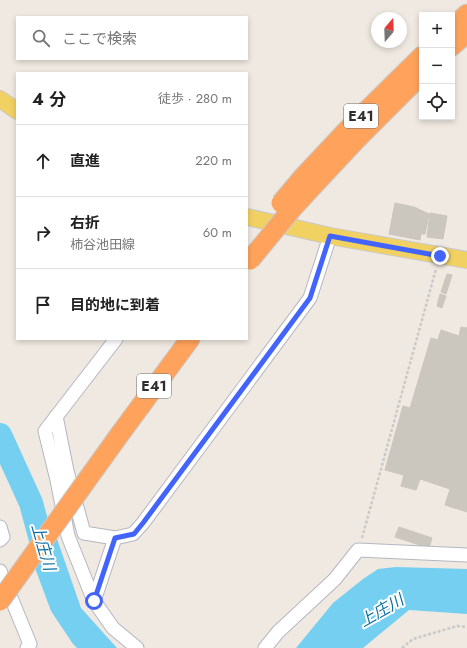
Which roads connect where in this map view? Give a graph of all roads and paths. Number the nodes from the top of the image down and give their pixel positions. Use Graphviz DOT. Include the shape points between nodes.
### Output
graph roads {
  1 [pos="467,14"];
  2 [pos="455,25"];
  3 [pos="467,32"];
  4 [pos="455,43"];
  5 [pos="419,59"];
  6 [pos="419,77"];
  7 [pos="0,99"];
  8 [pos="16,110"];
  9 [pos="308,182"];
  10 [pos="248,217"];
  11 [pos="330,236"];
  12 [pos="248,256"];
  13 [pos="440,256"];
  14 [pos="467,260"];
  15 [pos="115,340"];
  16 [pos="172,340"];
  17 [pos="189,340"];
  18 [pos="56,416"];
  19 [pos="115,430"];
  20 [pos="0,527"];
  21 [pos="115,538"];
  22 [pos="0,540"];
  23 [pos="358,550"];
  24 [pos="467,555"];
  25 [pos="0,571"];
  26 [pos="0,582"];
  27 [pos="0,601"];
  28 [pos="94,601"];
  29 [pos="467,627"];
  30 [pos="27,648"];
  31 [pos="137,648"];
  32 [pos="265,648"];
  33 [pos="402,648"];
  1 -- 2 [label="highway"];
  3 -- 4 [label="highway"];
  5 -- 9 [label="highway, E41" via="348,129"];
  6 -- 9 [label="highway, E41" via="357,139"];
  7 -- 8 [label="main road"];
  9 -- 12 [label="highway, E41, bridge" via="292,209"];
  10 -- 11 [label="main road"];
  11 -- 13 [label="main road"];
  11 -- 21 [label="street" via="310,298 143,523 134,534"];
  13 -- 14 [label="main road"];
  13 -- 23 [label="path"];
  15 -- 18 [label="street"];
  16 -- 19 [label="highway, E41"];
  17 -- 19 [label="highway, E41"];
  18 -- 21 [label="street" via="84,533"];
  18 -- 28 [label="street" via="44,431 68,536"];
  19 -- 26 [label="highway, E41"];
  19 -- 27 [label="highway, E41, bridge"];
  20 -- 22 [label="street"];
  21 -- 28 [label="street"];
  23 -- 24 [label="street"];
  23 -- 32 [label="street" via="335,579 278,632"];
  25 -- 30 [label="street" via="30,644"];
  28 -- 31 [label="street" via="112,628"];
  29 -- 33 [label="path" via="457,626 413,640"];
}
